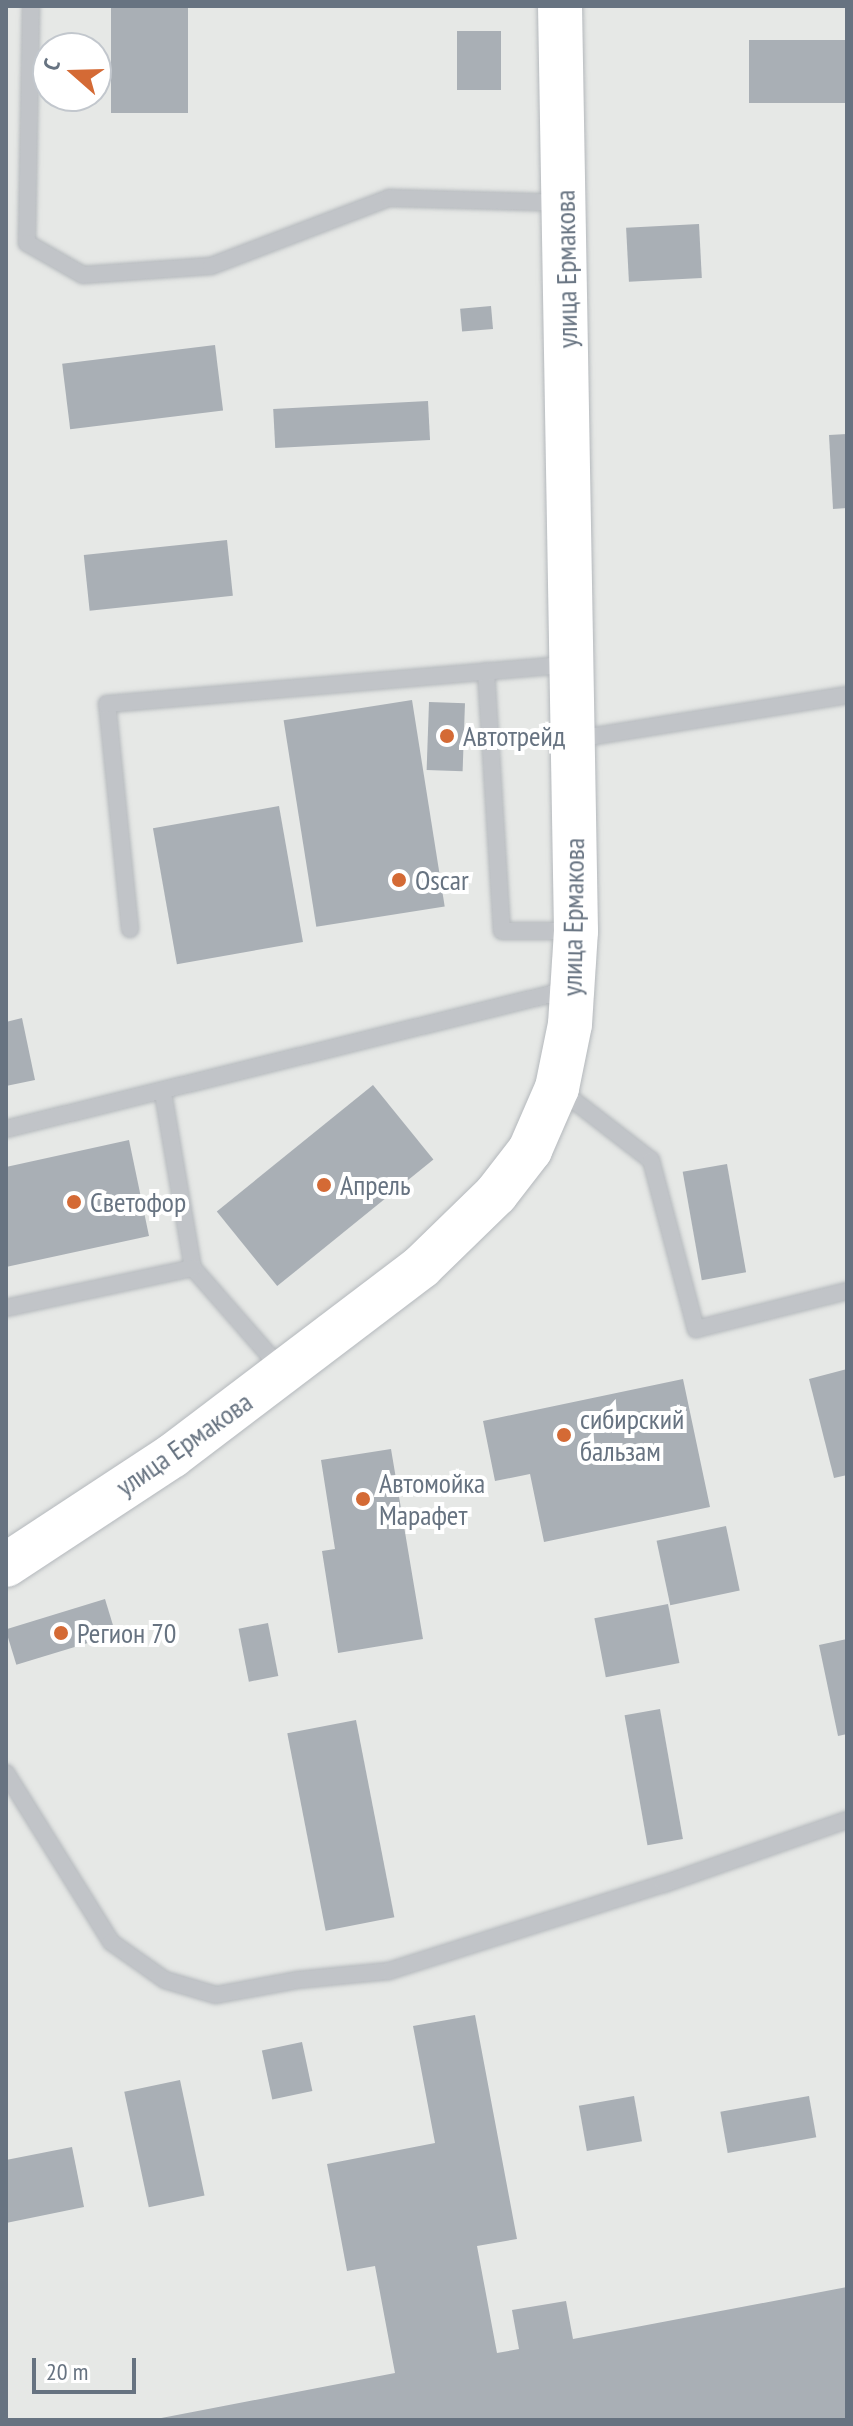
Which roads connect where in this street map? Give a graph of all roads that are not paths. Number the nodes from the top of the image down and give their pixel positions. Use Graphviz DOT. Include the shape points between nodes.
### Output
graph roads {
  1 [pos="31,6"];
  2 [pos="560,6"];
  3 [pos="564,203"];
  4 [pos="574,664"];
  5 [pos="486,671"];
  6 [pos="847,695"];
  7 [pos="574,740"];
  8 [pos="130,929"];
  9 [pos="576,931"];
  10 [pos="572,989"];
  11 [pos="557,1088"];
  12 [pos="163,1093"];
  13 [pos="6,1129"];
  14 [pos="193,1268"];
  15 [pos="847,1291"];
  16 [pos="6,1308"];
  17 [pos="284,1372"];
  18 [pos="6,1565"];
  19 [pos="6,1773"];
  20 [pos="847,1820"];
  1 -- 3 [label="lane" via="27,243 83,275 211,266 389,198"];
  2 -- 3 [label="street, улица Ермакова"];
  3 -- 4 [label="street, улица Ермакова"];
  4 -- 5 [label="lane"];
  4 -- 7 [label="street, улица Ермакова"];
  5 -- 8 [label="lane" via="107,704"];
  5 -- 9 [label="lane" via="502,931"];
  6 -- 7 [label="lane"];
  7 -- 9 [label="street, улица Ермакова"];
  9 -- 10 [label="street, улица Ермакова"];
  10 -- 11 [label="street, улица Ермакова"];
  10 -- 12 [label="lane"];
  11 -- 15 [label="lane" via="651,1160 696,1329"];
  11 -- 17 [label="street, улица Ермакова" via="530,1150 496,1194 421,1267"];
  12 -- 13 [label="lane"];
  12 -- 14 [label="lane"];
  14 -- 16 [label="lane"];
  14 -- 17 [label="lane"];
  17 -- 18 [label="street, улица Ермакова" via="172,1456"];
  19 -- 20 [label="lane" via="111,1942 165,1980 216,1995 389,1971"];
}
